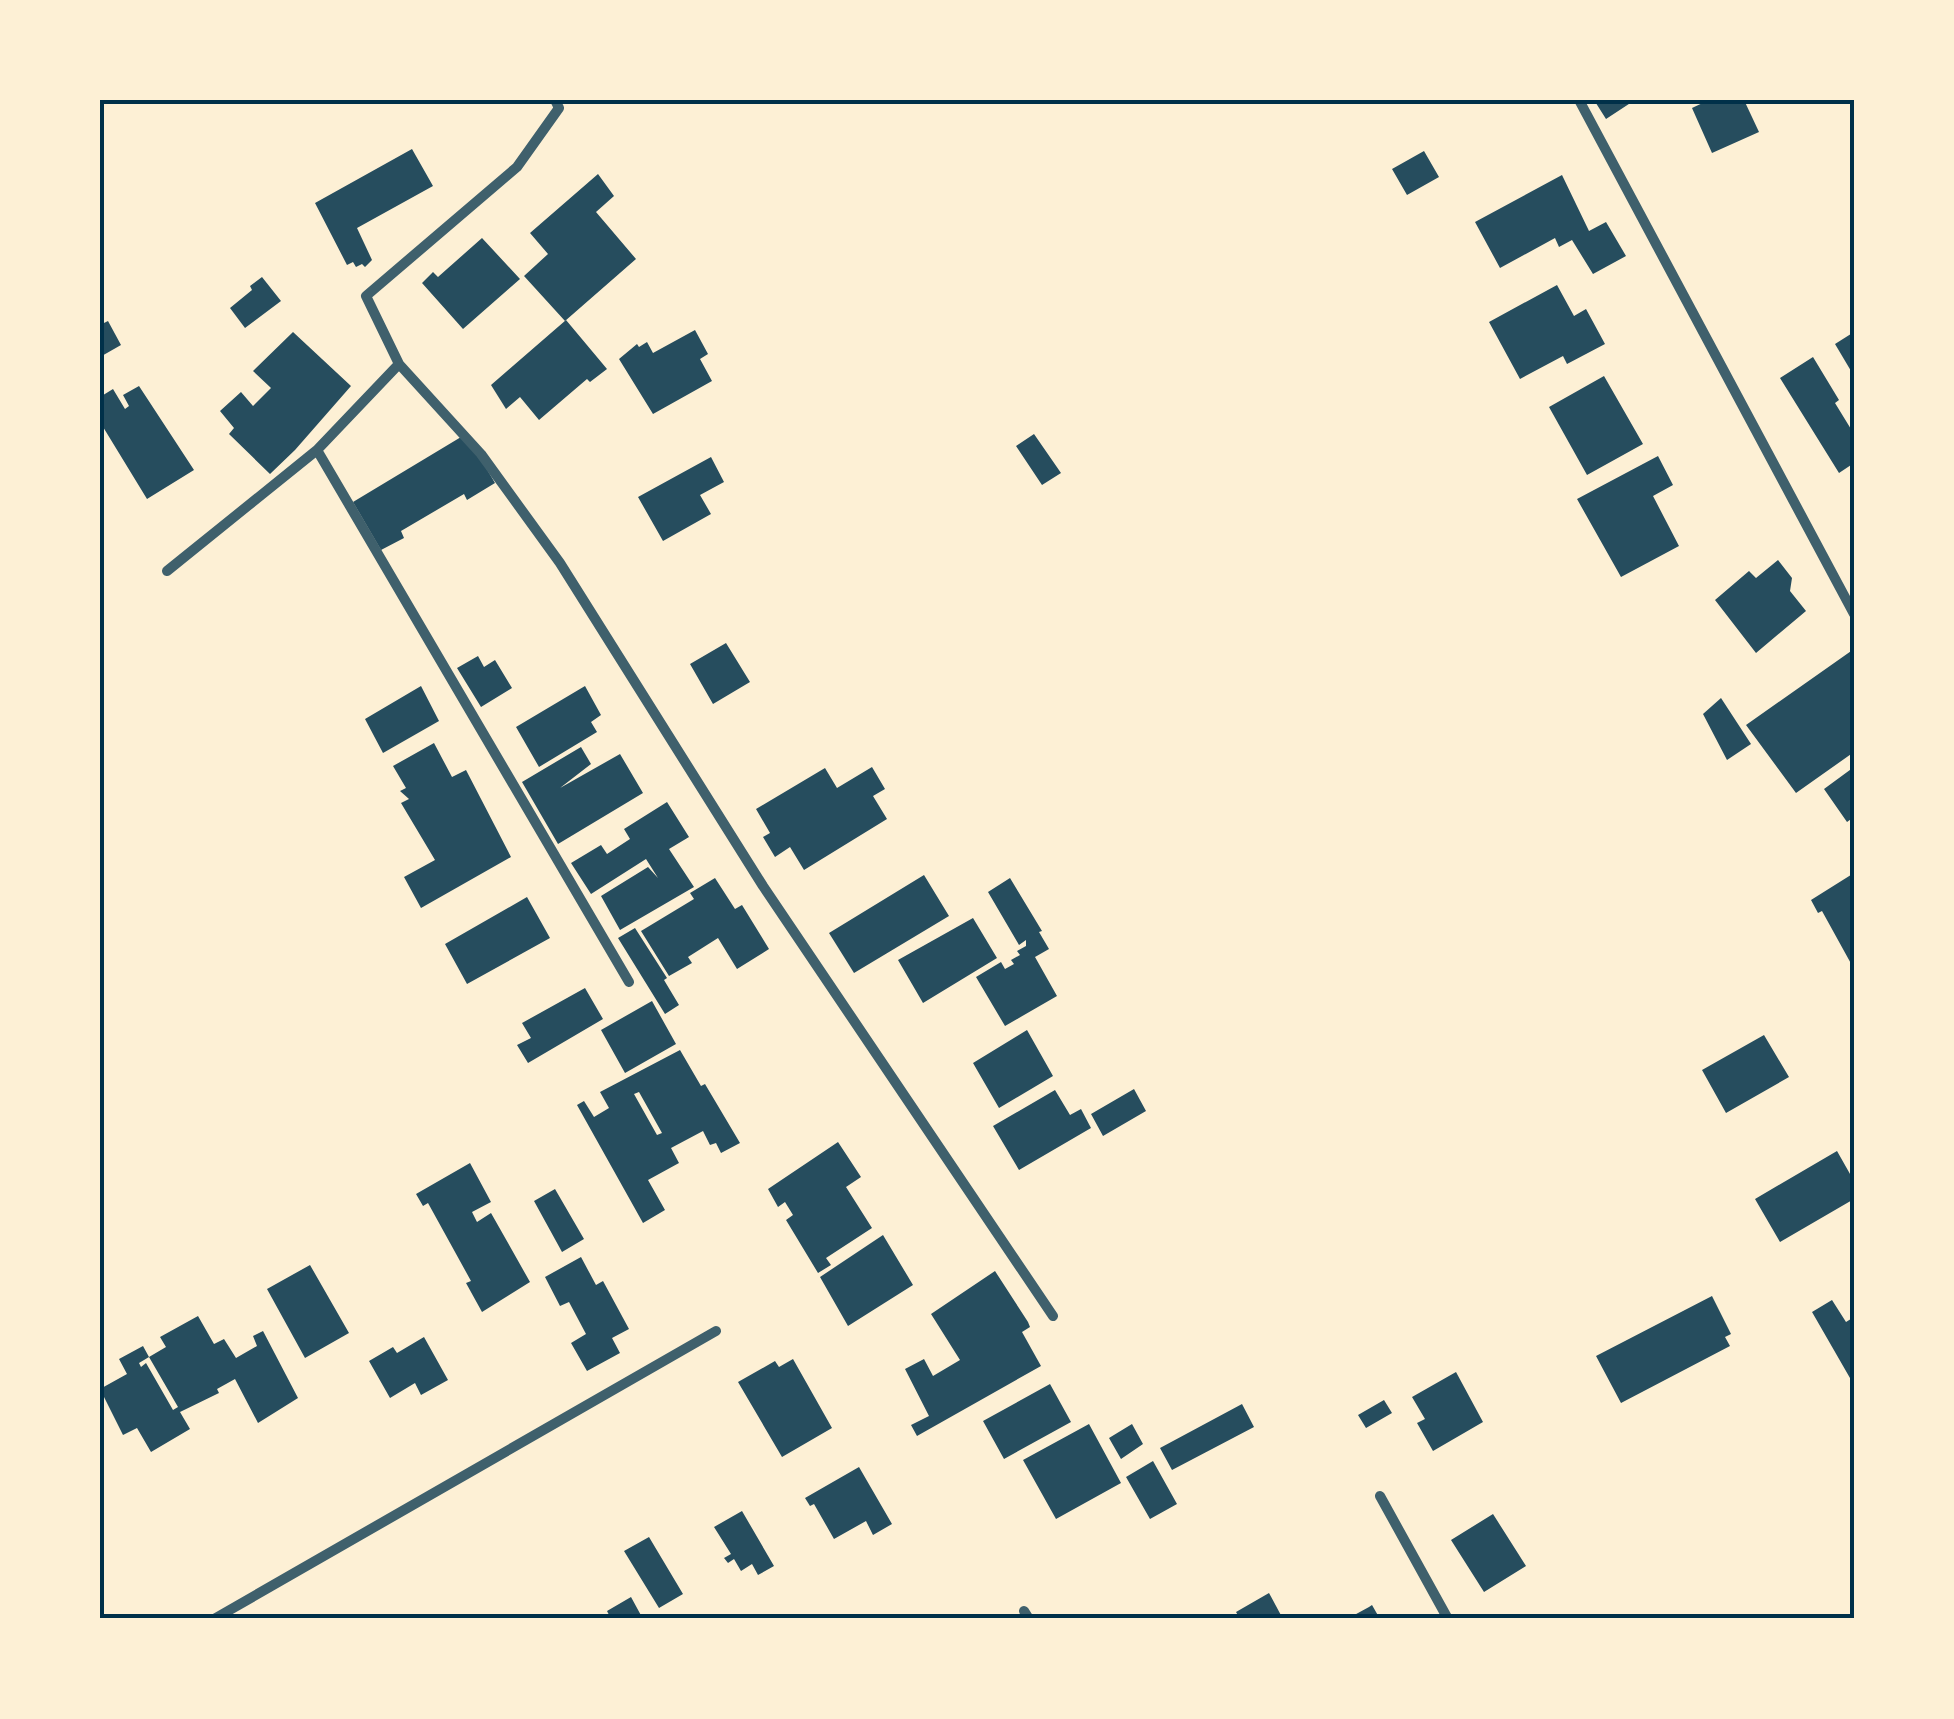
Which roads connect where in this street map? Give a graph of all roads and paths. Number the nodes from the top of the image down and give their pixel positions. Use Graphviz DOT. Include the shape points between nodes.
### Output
graph roads {
  1 [pos="555,100"];
  2 [pos="1579,100"];
  3 [pos="399,364"];
  4 [pos="317,450"];
  5 [pos="167,571"];
  6 [pos="1854,614"];
  7 [pos="629,982"];
  8 [pos="1052,1316"];
  9 [pos="716,1331"];
  10 [pos="1380,1496"];
  11 [pos="214,1619"];
  12 [pos="1448,1619"];
  1 -- 3 [label="street" via="559,108 517,167 366,296"];
  2 -- 6 [label="street"];
  3 -- 4 [label="street"];
  3 -- 8 [label="street" via="482,454 560,563 763,886"];
  4 -- 5 [label="street"];
  4 -- 7 [label="street"];
  9 -- 11 [label="street"];
  10 -- 12 [label="street"];
}
